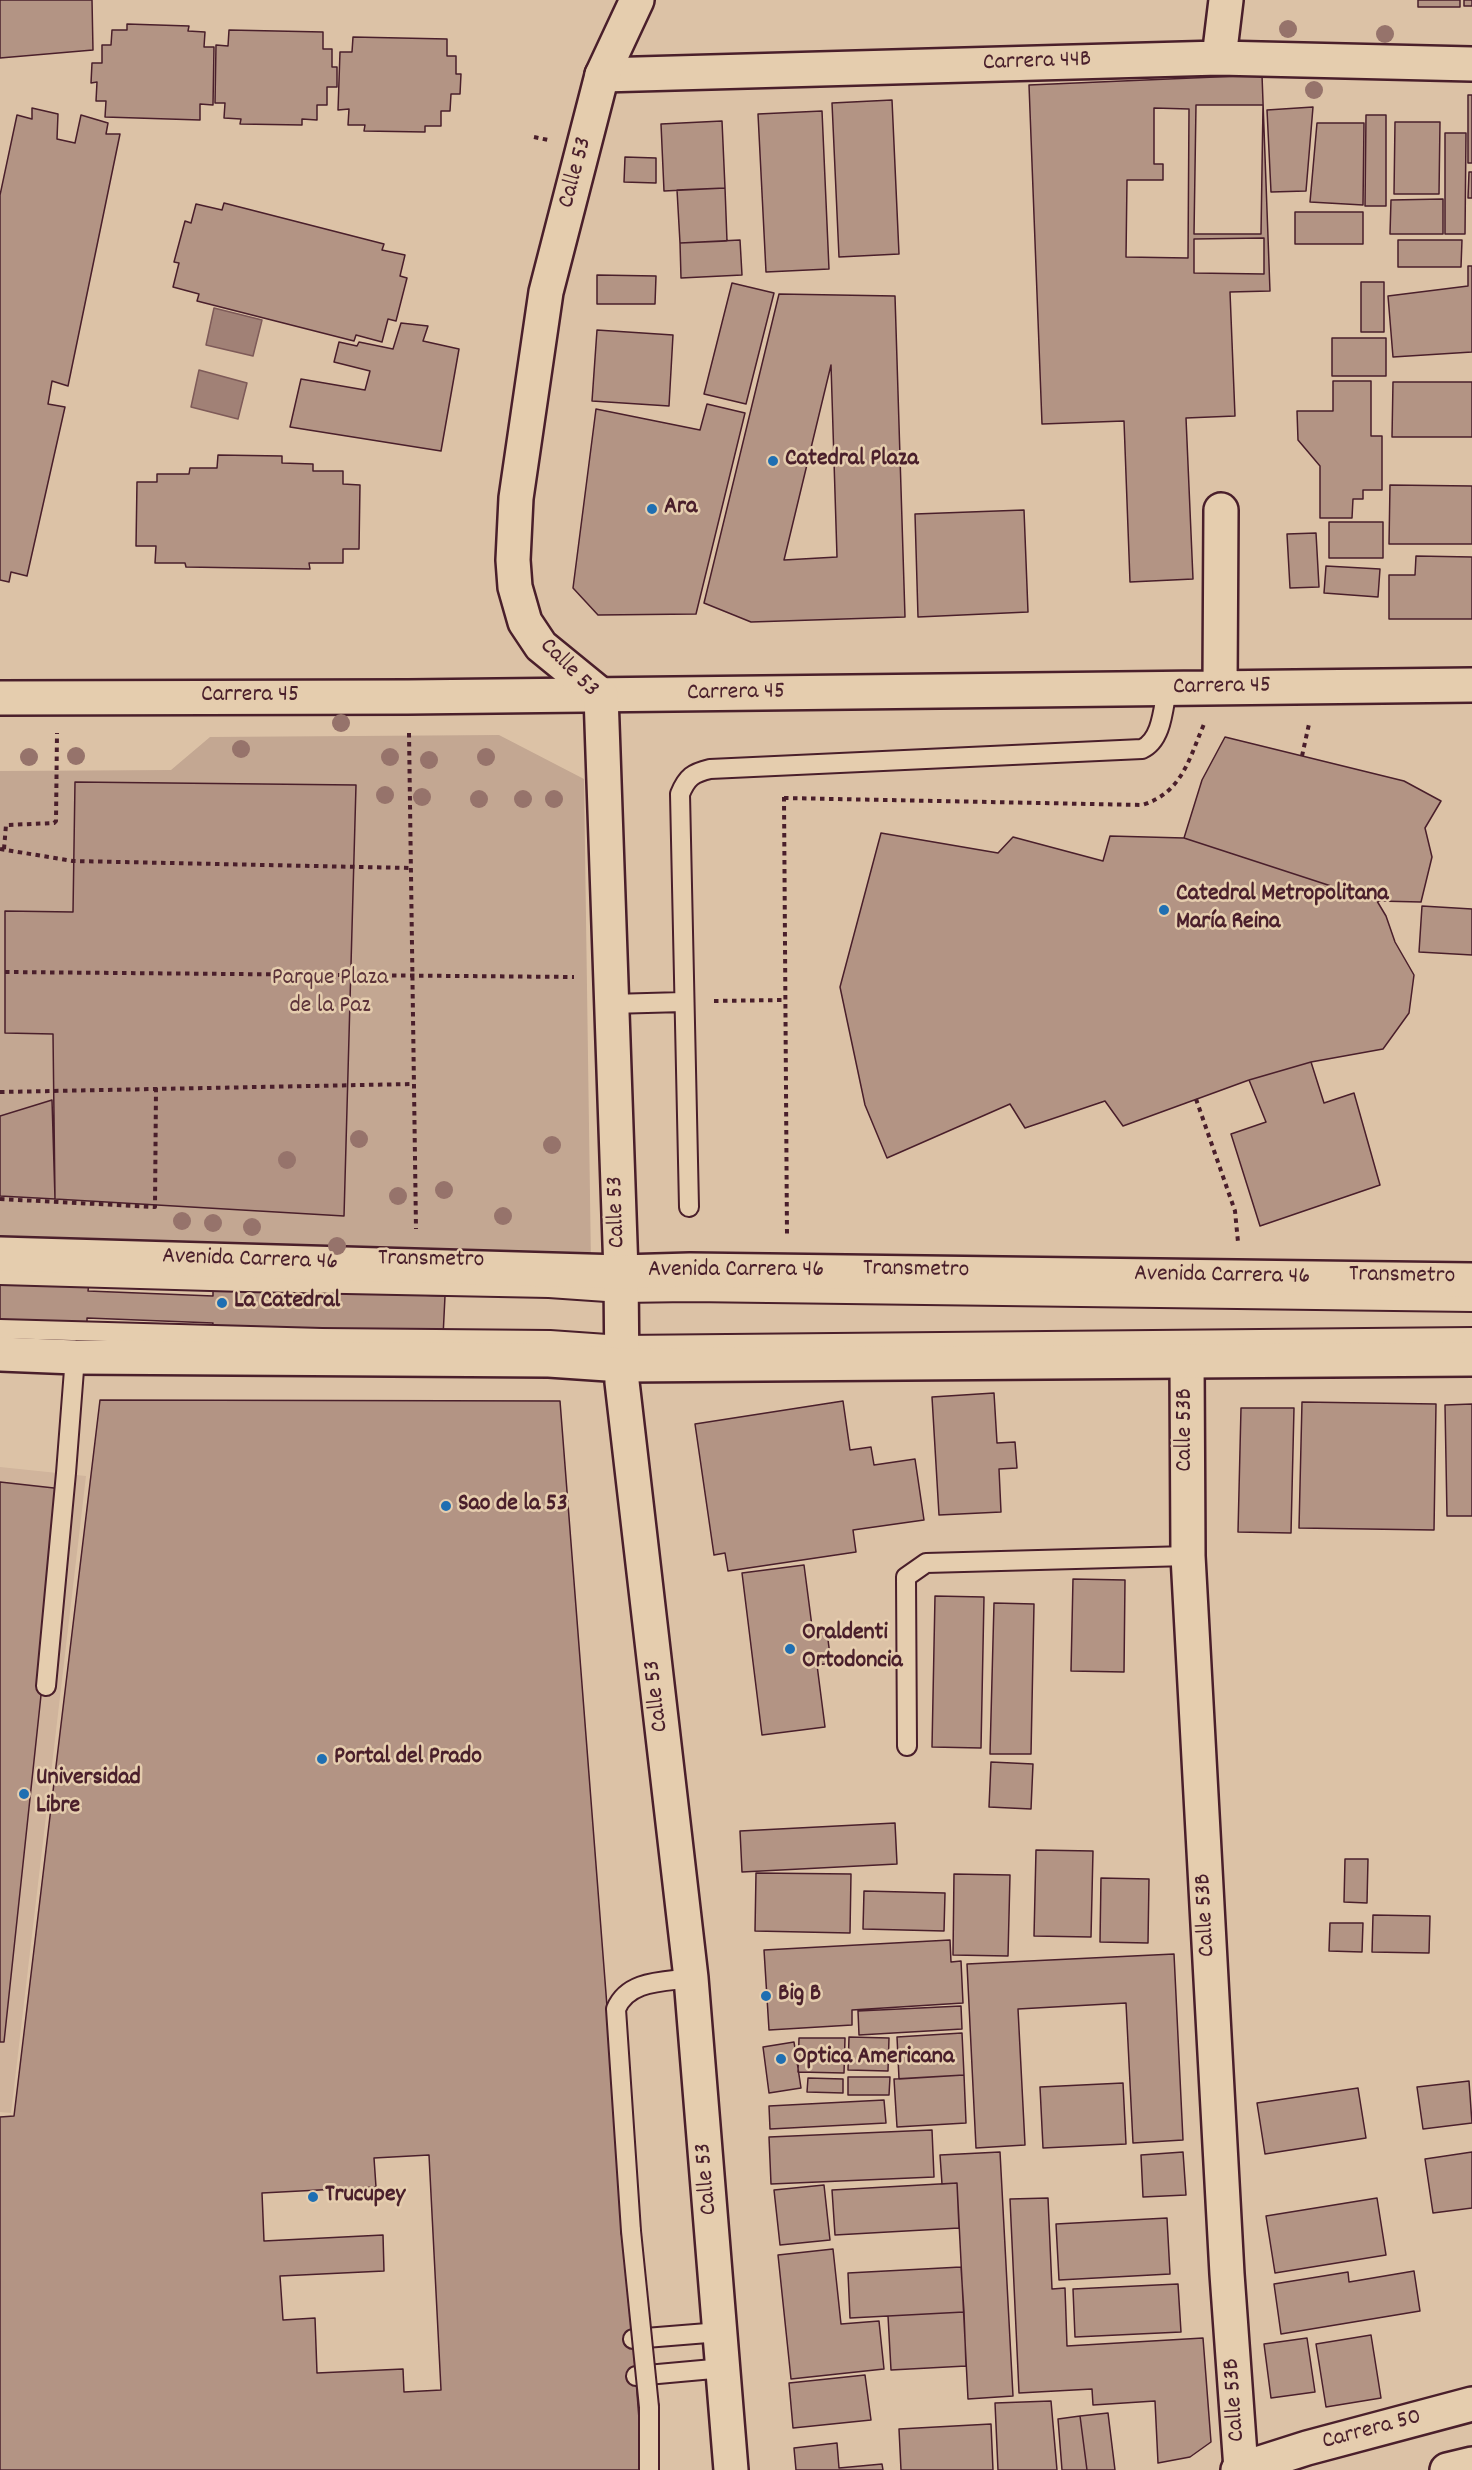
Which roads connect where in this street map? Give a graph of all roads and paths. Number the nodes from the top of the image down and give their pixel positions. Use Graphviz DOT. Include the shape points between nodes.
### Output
graph roads {
  1 [pos="637,0"];
  2 [pos="1226,0"];
  3 [pos="1219,58"];
  4 [pos="1472,64"];
  5 [pos="602,75"];
  6 [pos="1221,510"];
  7 [pos="1472,685"];
  8 [pos="1220,687"];
  9 [pos="1167,689"];
  10 [pos="602,695"];
  11 [pos="0,698"];
  12 [pos="57,726"];
  13 [pos="409,735"];
  14 [pos="784,790"];
  15 [pos="784,798"];
  16 [pos="2,849"];
  17 [pos="410,868"];
  18 [pos="5,972"];
  19 [pos="412,976"];
  20 [pos="611,990"];
  21 [pos="786,1000"];
  22 [pos="721,1001"];
  23 [pos="683,1002"];
  24 [pos="413,1084"];
  25 [pos="156,1088"];
  26 [pos="0,1092"];
  27 [pos="1196,1100"];
  28 [pos="0,1199"];
  29 [pos="689,1207"];
  30 [pos="416,1220"];
  31 [pos="1237,1228"];
  32 [pos="787,1234"];
  33 [pos="0,1254"];
  34 [pos="0,1275"];
  35 [pos="1472,1280"];
  36 [pos="621,1283"];
  37 [pos="1472,1302"];
  38 [pos="0,1329"];
  39 [pos="1472,1337"];
  40 [pos="0,1353"];
  41 [pos="622,1355"];
  42 [pos="75,1357"];
  43 [pos="1472,1359"];
  44 [pos="1187,1361"];
  45 [pos="1188,1556"];
  46 [pos="46,1686"];
  47 [pos="907,1746"];
  48 [pos="691,1978"];
  49 [pos="720,2332"];
  50 [pos="633,2339"];
  51 [pos="724,2368"];
  52 [pos="636,2376"];
  53 [pos="1472,2404"];
  54 [pos="1472,2464"];
  55 [pos="1239,2469"];
  56 [pos="649,2470"];
  57 [pos="731,2470"];
  58 [pos="1447,2470"];
  1 -- 5 [label="street, Calle 53"];
  2 -- 3 [label="street"];
  3 -- 4 [label="street, Carrera 44B"];
  3 -- 5 [label="street, Carrera 44B"];
  5 -- 10 [label="street, Calle 53" via="546,292 516,498 513,560 515,587 525,622 541,646"];
  6 -- 8 [label="street"];
  7 -- 8 [label="street, Carrera 45"];
  8 -- 9 [label="street, Carrera 45"];
  8 -- 15 [label="path" via="1180,779 1156,801 1142,805"];
  9 -- 10 [label="street, Carrera 45"];
  9 -- 23 [label="lane" via="1155,738 1142,749 710,769 694,773 685,781 680,794"];
  10 -- 11 [label="street, Carrera 45"];
  10 -- 20 [label="street, Calle 53"];
  12 -- 16 [label="path" via="56,820 6,825"];
  13 -- 17 [label="path"];
  14 -- 15 [label="path"];
  15 -- 21 [label="path"];
  16 -- 17 [label="path" via="73,861"];
  17 -- 19 [label="path"];
  18 -- 19 [label="path"];
  19 -- 20 [label="path"];
  19 -- 24 [label="path"];
  20 -- 23 [label="lane"];
  20 -- 36 [label="street, Calle 53"];
  21 -- 22 [label="path"];
  21 -- 32 [label="path"];
  23 -- 29 [label="lane"];
  24 -- 25 [label="path"];
  24 -- 30 [label="path"];
  25 -- 26 [label="path"];
  25 -- 28 [label="path" via="155,1207"];
  27 -- 31 [label="path" via="1235,1211"];
  33 -- 36 [label="street, Avenida Carrera 46"];
  34 -- 36 [label="lane, Transmetro" via="549,1288"];
  35 -- 36 [label="street, Avenida Carrera 46" via="690,1270"];
  36 -- 37 [label="lane, Transmetro" via="690,1292"];
  36 -- 41 [label="street, Calle 53"];
  38 -- 41 [label="lane" via="549,1340"];
  39 -- 41 [label="lane"];
  40 -- 42 [label="street"];
  41 -- 42 [label="street" via="549,1360"];
  41 -- 44 [label="street"];
  41 -- 48 [label="street, Calle 53"];
  42 -- 46 [label="lane"];
  43 -- 44 [label="street"];
  44 -- 45 [label="street, Calle 53B"];
  45 -- 47 [label="lane" via="926,1563 906,1577"];
  45 -- 55 [label="street, Calle 53B"];
  48 -- 49 [label="street, Calle 53"];
  48 -- 56 [label="lane, bridge" via="637,1986 621,1997 616,2009 649,2407"];
  49 -- 50 [label="lane"];
  49 -- 51 [label="street, Calle 53"];
  51 -- 52 [label="lane"];
  51 -- 57 [label="street, Calle 53"];
  53 -- 55 [label="street, Carrera 50"];
  54 -- 58 [label="street"];
}
